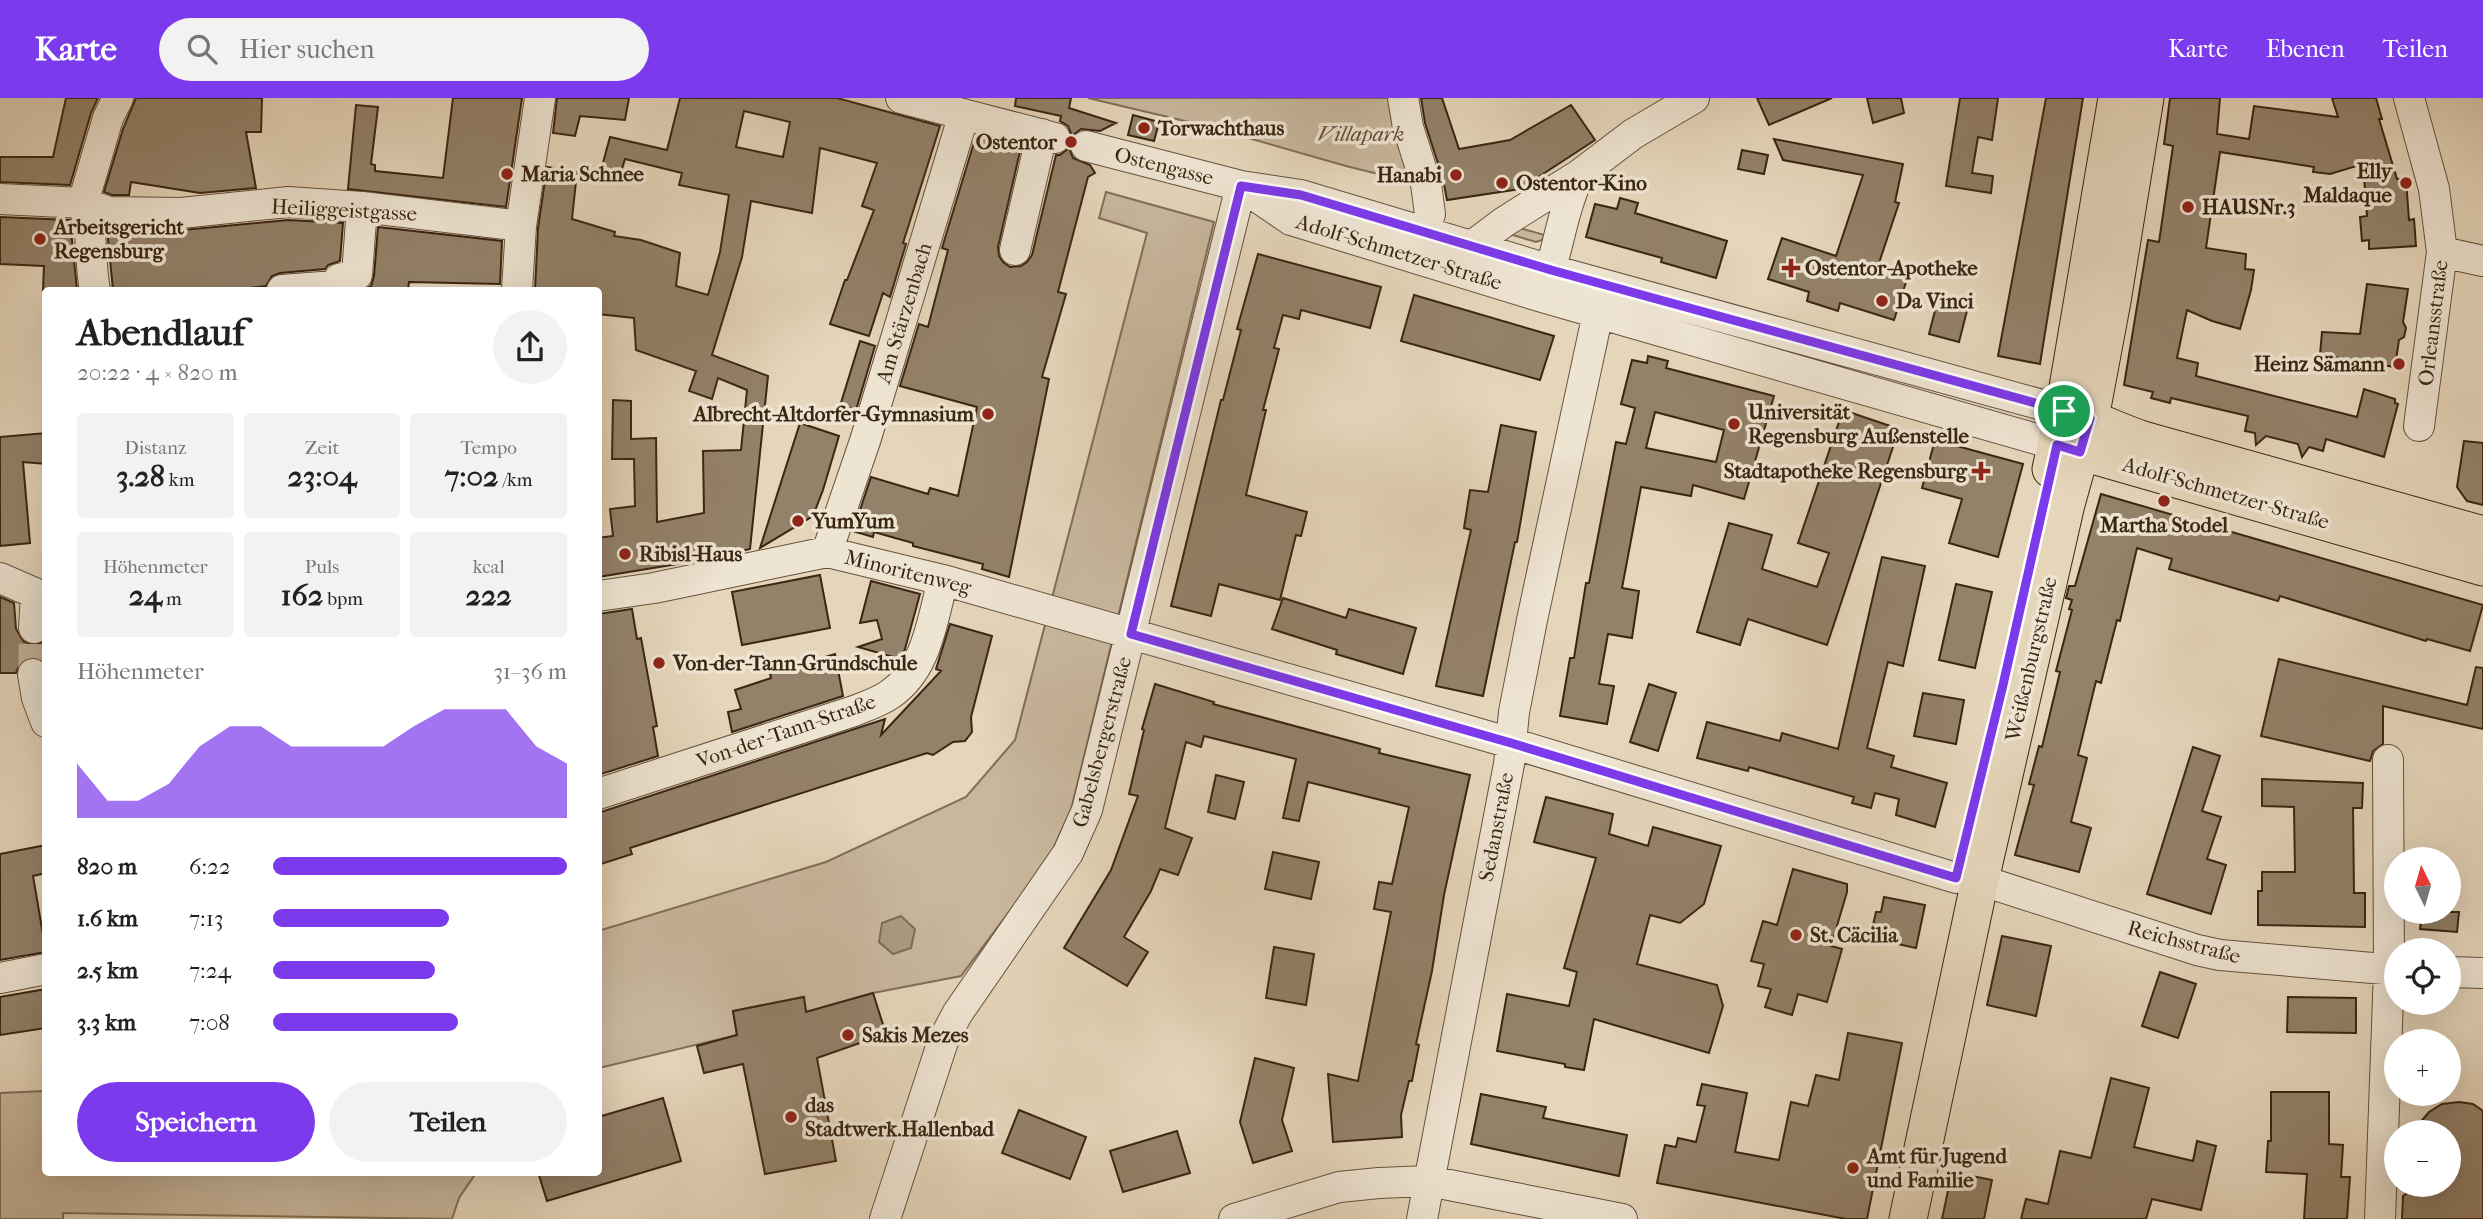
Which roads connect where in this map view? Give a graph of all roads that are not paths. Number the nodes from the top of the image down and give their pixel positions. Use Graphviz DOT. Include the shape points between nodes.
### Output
graph roads {
  1 [pos="118,98"];
  2 [pos="540,98"];
  3 [pos="901,98"];
  4 [pos="1403,98"];
  5 [pos="1694,98"];
  6 [pos="2117,98"];
  7 [pos="2145,98"];
  8 [pos="2409,98"];
  9 [pos="964,114"];
  10 [pos="1086,146"];
  11 [pos="1579,175"];
  12 [pos="1241,186"];
  13 [pos="0,199"];
  14 [pos="83,203"];
  15 [pos="362,207"];
  16 [pos="521,226"];
  17 [pos="1424,233"];
  18 [pos="1472,246"];
  19 [pos="1015,250"];
  20 [pos="2442,253"];
  21 [pos="2483,261"];
  22 [pos="1546,284"];
  23 [pos="95,287"];
  24 [pos="335,287"];
  25 [pos="517,287"];
  26 [pos="1598,313"];
  27 [pos="2419,426"];
  28 [pos="2073,431"];
  29 [pos="2483,535"];
  30 [pos="827,552"];
  31 [pos="2483,567"];
  32 [pos="943,580"];
  33 [pos="602,595"];
  34 [pos="1131,634"];
  35 [pos="33,674"];
  36 [pos="42,711"];
  37 [pos="1511,743"];
  38 [pos="2388,760"];
  39 [pos="602,793"];
  40 [pos="1968,879"];
  41 [pos="2391,938"];
  42 [pos="2384,969"];
  43 [pos="42,970"];
  44 [pos="2461,972"];
  45 [pos="2483,973"];
  46 [pos="0,978"];
  47 [pos="2390,1015"];
  48 [pos="1429,1181"];
  49 [pos="885,1219"];
  50 [pos="1234,1219"];
  51 [pos="1422,1219"];
  52 [pos="1622,1219"];
  53 [pos="1887,1219"];
  54 [pos="1908,1219"];
  55 [pos="2380,1219"];
  1 -- 14 [label="street"];
  2 -- 16 [label="street"];
  3 -- 9 [label="street"];
  4 -- 17 [label="street" via="1426,184 1430,214"];
  5 -- 11 [label="street" via="1633,134"];
  6 -- 28 [label="main road, Weißenburgstraße"];
  7 -- 28 [label="main road, Weißenburgstraße" via="2112,301"];
  8 -- 20 [label="street, Orleansstraße" via="2434,189"];
  9 -- 19 [label="street" via="1049,136"];
  9 -- 30 [label="street, Am Stärzenbach"];
  10 -- 12 [label="street, Ostengasse"];
  11 -- 18 [label="street"];
  11 -- 22 [label="street" via="1567,201"];
  12 -- 17 [label="street, Adolf-Schmetzer-Straße" via="1301,195"];
  12 -- 22 [label="street, Adolf-Schmetzer-Straße" via="1291,220"];
  12 -- 34 [label="street, Gabelsbergerstraße"];
  13 -- 14 [label="street, Heiliggeistgasse"];
  14 -- 15 [label="street, Heiliggeistgasse" via="109,212 181,213 288,202"];
  14 -- 23 [label="street" via="90,220"];
  15 -- 16 [label="street, Heiliggeistgasse"];
  15 -- 24 [label="street" via="357,275 342,278"];
  16 -- 25 [label="street"];
  17 -- 18 [label="street, Adolf-Schmetzer-Straße"];
  18 -- 22 [label="street, Adolf-Schmetzer-Straße"];
  20 -- 21 [label="street"];
  20 -- 27 [label="street, Orleansstraße"];
  22 -- 26 [label="street, Adolf-Schmetzer-Straße"];
  22 -- 28 [label="street, Adolf-Schmetzer-Straße"];
  26 -- 28 [label="street, Adolf-Schmetzer-Straße"];
  26 -- 37 [label="street, Sedanstraße" via="1532,620"];
  28 -- 29 [label="main road, Adolf-Schmetzer-Straße" via="2109,428"];
  28 -- 31 [label="main road, Adolf-Schmetzer-Straße"];
  28 -- 40 [label="main road, Weißenburgstraße"];
  30 -- 32 [label="street, Minoritenweg"];
  30 -- 33 [label="street, Minoritenweg"];
  32 -- 34 [label="street, Minoritenweg"];
  32 -- 39 [label="street, Von-der-Tann-Straße" via="916,668 888,696"];
  34 -- 37 [label="street, Reichsstraße"];
  34 -- 49 [label="street, Gabelsbergerstraße" via="1079,833 943,1041"];
  35 -- 36 [label="street"];
  37 -- 40 [label="street, Reichsstraße"];
  37 -- 48 [label="street, Sedanstraße"];
  38 -- 41 [label="street"];
  40 -- 42 [label="street, Reichsstraße" via="2209,952"];
  40 -- 53 [label="main road, Weißenburgstraße"];
  40 -- 54 [label="main road, Weißenburgstraße"];
  43 -- 46 [label="street"];
  44 -- 45 [label="street"];
  47 -- 55 [label="street"];
  48 -- 50 [label="street" via="1339,1187"];
  48 -- 51 [label="street, Sedanstraße"];
  48 -- 52 [label="street"];
}
